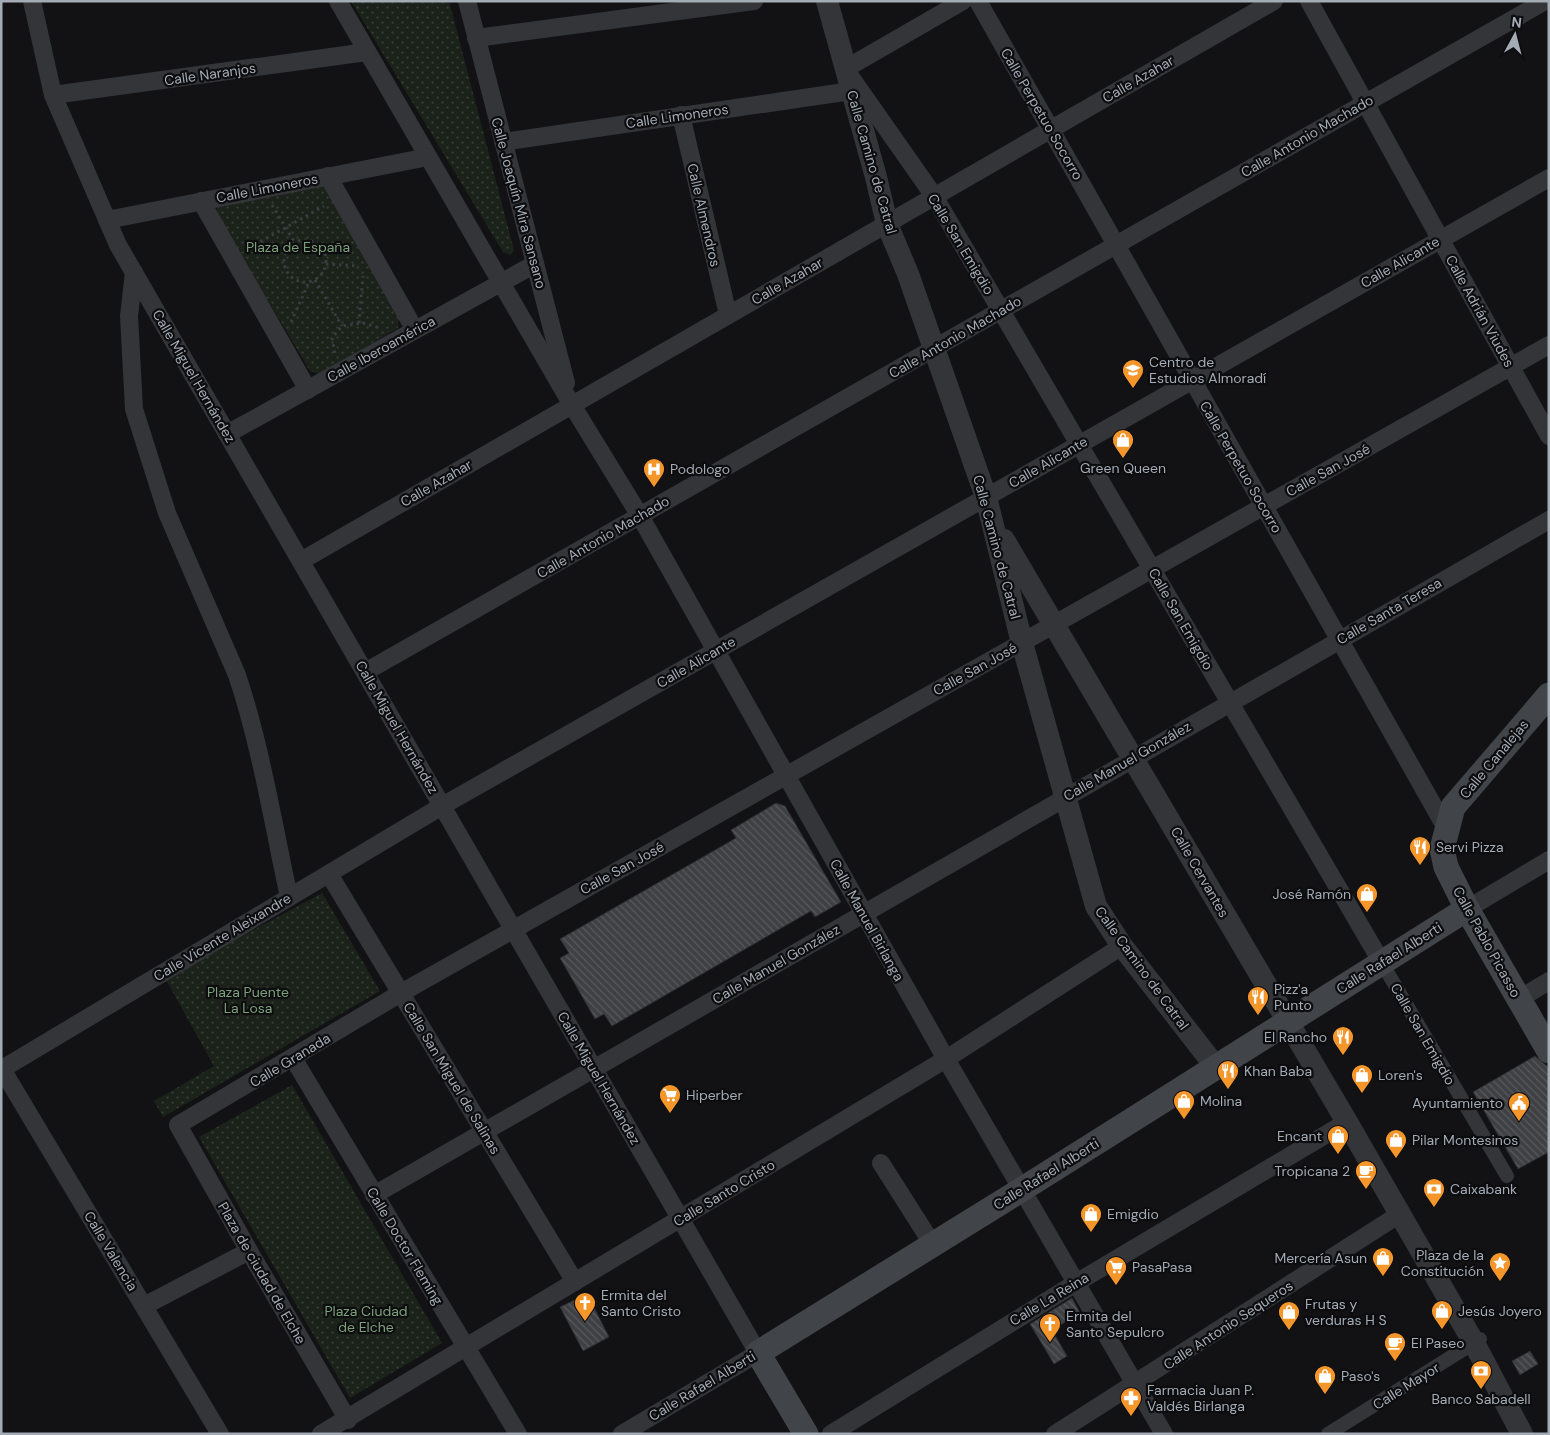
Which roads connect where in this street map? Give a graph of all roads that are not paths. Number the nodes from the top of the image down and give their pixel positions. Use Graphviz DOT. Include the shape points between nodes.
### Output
graph roads {
  1 [pos="32,1"];
  2 [pos="338,1"];
  3 [pos="467,1"];
  4 [pos="754,1"];
  5 [pos="826,1"];
  6 [pos="963,1"];
  7 [pos="978,1"];
  8 [pos="1274,1"];
  9 [pos="1309,1"];
  10 [pos="1545,1"];
  11 [pos="476,38"];
  12 [pos="367,52"];
  13 [pos="845,69"];
  14 [pos="851,91"];
  15 [pos="53,95"];
  16 [pos="1366,103"];
  17 [pos="681,115"];
  18 [pos="1050,130"];
  19 [pos="503,142"];
  20 [pos="428,157"];
  21 [pos="328,176"];
  22 [pos="1549,178"];
  23 [pos="934,196"];
  24 [pos="201,201"];
  25 [pos="107,220"];
  26 [pos="887,224"];
  27 [pos="1440,239"];
  28 [pos="1116,245"];
  29 [pos="535,264"];
  30 [pos="134,272"];
  31 [pos="501,283"];
  32 [pos="1001,311"];
  33 [pos="728,315"];
  34 [pos="415,330"];
  35 [pos="1549,345"];
  36 [pos="934,348"];
  37 [pos="1511,367"];
  38 [pos="1192,380"];
  39 [pos="308,390"];
  40 [pos="572,405"];
  41 [pos="228,434"];
  42 [pos="1549,436"];
  43 [pos="1079,445"];
  44 [pos="1264,506"];
  45 [pos="988,507"];
  46 [pos="640,516"];
  47 [pos="1549,520"];
  48 [pos="301,561"];
  49 [pos="1152,569"];
  50 [pos="1054,625"];
  51 [pos="1340,640"];
  52 [pos="1022,643"];
  53 [pos="716,651"];
  54 [pos="365,672"];
  55 [pos="1549,695"];
  56 [pos="1230,702"];
  57 [pos="1133,758"];
  58 [pos="786,776"];
  59 [pos="1064,798"];
  60 [pos="442,806"];
  61 [pos="1446,828"];
  62 [pos="1549,860"];
  63 [pos="329,874"];
  64 [pos="289,897"];
  65 [pos="1467,908"];
  66 [pos="864,913"];
  67 [pos="514,930"];
  68 [pos="1122,946"];
  69 [pos="1382,963"];
  70 [pos="1549,981"];
  71 [pos="401,993"];
  72 [pos="1519,999"];
  73 [pos="1288,1021"];
  74 [pos="1549,1052"];
  75 [pos="293,1058"];
  76 [pos="946,1059"];
  77 [pos="1215,1066"];
  78 [pos="594,1068"];
  79 [pos="2,1069"];
  80 [pos="1347,1122"];
  81 [pos="178,1125"];
  82 [pos="484,1131"];
  83 [pos="881,1163"];
  84 [pos="1507,1176"];
  85 [pos="1021,1190"];
  86 [pos="374,1195"];
  87 [pos="681,1219"];
  88 [pos="1403,1221"];
  89 [pos="933,1245"];
  90 [pos="248,1251"];
  91 [pos="576,1282"];
  92 [pos="1076,1283"];
  93 [pos="144,1306"];
  94 [pos="1479,1340"];
  95 [pos="466,1349"];
  96 [pos="758,1352"];
  97 [pos="1134,1385"];
  98 [pos="348,1420"];
  99 [pos="220,1434"];
  100 [pos="321,1434"];
  101 [pos="518,1434"];
  102 [pos="622,1434"];
  103 [pos="806,1434"];
  104 [pos="831,1434"];
  105 [pos="1055,1434"];
  106 [pos="1164,1434"];
  107 [pos="1328,1434"];
  108 [pos="1522,1434"];
  1 -- 15 [label="street, Calle Miguel Hernández"];
  2 -- 12 [label="street, Calle Manuel Birlanga"];
  3 -- 11 [label="street, Calle Joaquín Mira Sansano"];
  4 -- 11 [label="street"];
  5 -- 13 [label="street, Calle Camino de Catral"];
  6 -- 13 [label="street"];
  7 -- 18 [label="street, Calle Perpetuo Socorro"];
  8 -- 18 [label="street, Calle Azahar"];
  9 -- 16 [label="street, Calle Adrián Viudes"];
  10 -- 16 [label="street, Calle Antonio Machado"];
  11 -- 19 [label="street, Calle Joaquín Mira Sansano"];
  12 -- 15 [label="street, Calle Naranjos"];
  12 -- 20 [label="street, Calle Manuel Birlanga"];
  13 -- 14 [label="street, Calle Camino de Catral"];
  13 -- 23 [label="street, Calle San Emigdio"];
  14 -- 17 [label="street, Calle Limoneros"];
  14 -- 26 [label="street, Calle Camino de Catral"];
  15 -- 25 [label="street, Calle Miguel Hernández"];
  16 -- 27 [label="street, Calle Adrián Viudes"];
  16 -- 28 [label="street, Calle Antonio Machado"];
  17 -- 19 [label="street, Calle Limoneros"];
  17 -- 33 [label="street, Calle Almendros"];
  18 -- 23 [label="street, Calle Azahar"];
  18 -- 28 [label="street, Calle Perpetuo Socorro"];
  19 -- 29 [label="street, Calle Joaquín Mira Sansano"];
  20 -- 21 [label="street, Calle Limoneros"];
  20 -- 31 [label="street, Calle Manuel Birlanga"];
  21 -- 24 [label="street, Calle Limoneros"];
  21 -- 34 [label="street"];
  22 -- 27 [label="street, Calle Alicante"];
  23 -- 26 [label="street, Calle Azahar"];
  23 -- 32 [label="street, Calle San Emigdio"];
  24 -- 25 [label="street, Calle Limoneros"];
  24 -- 39 [label="street"];
  25 -- 30 [label="street, Calle Miguel Hernández"];
  26 -- 33 [label="street, Calle Azahar"];
  26 -- 36 [label="street, Calle Camino de Catral"];
  27 -- 37 [label="street, Calle Adrián Viudes"];
  27 -- 38 [label="street, Calle Alicante"];
  28 -- 32 [label="street, Calle Antonio Machado"];
  28 -- 38 [label="street, Calle Perpetuo Socorro"];
  29 -- 31 [label="street, Calle Iberoamérica"];
  29 -- 40 [label="street, Calle Joaquín Mira Sansano"];
  30 -- 41 [label="street, Calle Miguel Hernández"];
  30 -- 64 [label="street" via="129,316 134,409 167,513 244,697"];
  31 -- 34 [label="street, Calle Iberoamérica"];
  31 -- 40 [label="street, Calle Manuel Birlanga"];
  32 -- 36 [label="street, Calle Antonio Machado"];
  32 -- 43 [label="street, Calle San Emigdio"];
  33 -- 40 [label="street, Calle Azahar"];
  34 -- 39 [label="street, Calle Iberoamérica"];
  35 -- 37 [label="street, Calle San José"];
  36 -- 45 [label="street, Calle Camino de Catral"];
  36 -- 46 [label="street, Calle Antonio Machado"];
  37 -- 42 [label="street, Calle Adrián Viudes"];
  37 -- 44 [label="street, Calle San José"];
  38 -- 43 [label="street, Calle Alicante"];
  38 -- 44 [label="street, Calle Perpetuo Socorro"];
  39 -- 41 [label="street, Calle Iberoamérica"];
  40 -- 46 [label="street, Calle Manuel Birlanga"];
  40 -- 48 [label="street, Calle Azahar"];
  41 -- 48 [label="street, Calle Miguel Hernández"];
  43 -- 45 [label="street, Calle Alicante"];
  43 -- 49 [label="street, Calle San Emigdio"];
  44 -- 49 [label="street, Calle San José"];
  44 -- 51 [label="street, Calle Perpetuo Socorro"];
  45 -- 50 [label="street, Calle Cervantes"];
  45 -- 52 [label="street, Calle Camino de Catral"];
  45 -- 53 [label="street, Calle Alicante"];
  46 -- 53 [label="street, Calle Manuel Birlanga"];
  46 -- 54 [label="street, Calle Antonio Machado"];
  47 -- 51 [label="street, Calle Santa Teresa"];
  48 -- 54 [label="street, Calle Miguel Hernández"];
  49 -- 50 [label="street, Calle San José"];
  49 -- 56 [label="street, Calle San Emigdio"];
  50 -- 52 [label="street, Calle San José"];
  50 -- 57 [label="street, Calle Cervantes"];
  51 -- 56 [label="street, Calle Santa Teresa"];
  51 -- 61 [label="street, Calle Perpetuo Socorro"];
  52 -- 58 [label="street, Calle San José"];
  52 -- 59 [label="street, Calle Camino de Catral"];
  53 -- 58 [label="street, Calle Manuel Birlanga"];
  53 -- 60 [label="street, Calle Alicante"];
  54 -- 60 [label="street, Calle Miguel Hernández"];
  55 -- 61 [label="main road, Calle Canalejas" via="1453,807"];
  56 -- 57 [label="street, Calle Manuel González"];
  56 -- 69 [label="street, Calle San Emigdio"];
  57 -- 59 [label="street, Calle Manuel González"];
  57 -- 73 [label="street, Calle Cervantes"];
  58 -- 66 [label="street, Calle Manuel Birlanga"];
  58 -- 67 [label="street, Calle San José"];
  59 -- 66 [label="street, Calle Manuel González"];
  59 -- 68 [label="street, Calle Camino de Catral" via="1096,906"];
  60 -- 63 [label="street, Calle Vicente Aleixandre"];
  60 -- 67 [label="street, Calle Miguel Hernández"];
  61 -- 65 [label="main road, Calle Pablo Picasso" via="1442,849 1446,867"];
  62 -- 65 [label="street"];
  63 -- 64 [label="street, Calle Vicente Aleixandre"];
  63 -- 71 [label="street, Calle San Miguel de Salinas"];
  64 -- 79 [label="street, Calle Vicente Aleixandre"];
  65 -- 69 [label="main road, Calle Rafael Alberti"];
  65 -- 72 [label="main road, Calle Pablo Picasso"];
  66 -- 76 [label="street, Calle Manuel Birlanga"];
  66 -- 78 [label="street, Calle Manuel González"];
  67 -- 71 [label="street, Calle San José"];
  67 -- 78 [label="street, Calle Miguel Hernández"];
  68 -- 76 [label="street, Calle Santo Cristo"];
  68 -- 77 [label="street, Calle Camino de Catral"];
  69 -- 73 [label="main road, Calle Rafael Alberti"];
  69 -- 84 [label="street, Calle San Emigdio"];
  70 -- 72 [label="street"];
  71 -- 75 [label="street, Calle Granada"];
  71 -- 82 [label="street, Calle San Miguel de Salinas"];
  72 -- 74 [label="main road, Calle Pablo Picasso"];
  73 -- 77 [label="main road, Calle Rafael Alberti"];
  73 -- 80 [label="street, Calle Cervantes"];
  75 -- 81 [label="street, Calle Granada"];
  75 -- 86 [label="street, Calle Doctor Fleming"];
  76 -- 85 [label="street, Calle Manuel Birlanga"];
  76 -- 87 [label="street, Calle Santo Cristo"];
  77 -- 85 [label="main road, Calle Rafael Alberti"];
  78 -- 82 [label="street, Calle Manuel González"];
  78 -- 87 [label="street, Calle Miguel Hernández"];
  79 -- 93 [label="street, Calle Valencia"];
  80 -- 88 [label="street, Calle Cervantes"];
  80 -- 92 [label="street, Calle La Reina"];
  81 -- 90 [label="street, Plaza de ciudad de Elche"];
  82 -- 86 [label="street, Calle Manuel González"];
  82 -- 91 [label="street, Calle San Miguel de Salinas"];
  83 -- 89 [label="street"];
  85 -- 89 [label="main road, Calle Rafael Alberti"];
  85 -- 92 [label="street, Calle Manuel Birlanga"];
  86 -- 95 [label="street, Calle Doctor Fleming"];
  87 -- 91 [label="street, Calle Santo Cristo"];
  87 -- 96 [label="street, Calle Miguel Hernández"];
  88 -- 94 [label="street"];
  88 -- 97 [label="street, Calle Antonio Sequeros"];
  89 -- 96 [label="main road, Calle Rafael Alberti"];
  90 -- 93 [label="street"];
  90 -- 98 [label="street, Plaza de ciudad de Elche"];
  91 -- 95 [label="street, Calle Santo Cristo"];
  92 -- 97 [label="street, Calle Manuel Birlanga"];
  92 -- 104 [label="street, Calle La Reina"];
  93 -- 99 [label="street, Calle Valencia"];
  94 -- 107 [label="street, Calle Mayor"];
  94 -- 108 [label="street"];
  95 -- 98 [label="street, Calle Santo Cristo"];
  95 -- 101 [label="street, Calle Doctor Fleming"];
  96 -- 102 [label="street, Calle Rafael Alberti"];
  96 -- 103 [label="main road, Calle Miguel Hernández"];
  97 -- 105 [label="street, Calle Antonio Sequeros"];
  97 -- 106 [label="street, Calle Manuel Birlanga"];
  98 -- 100 [label="street, Calle Santo Cristo"];
}
